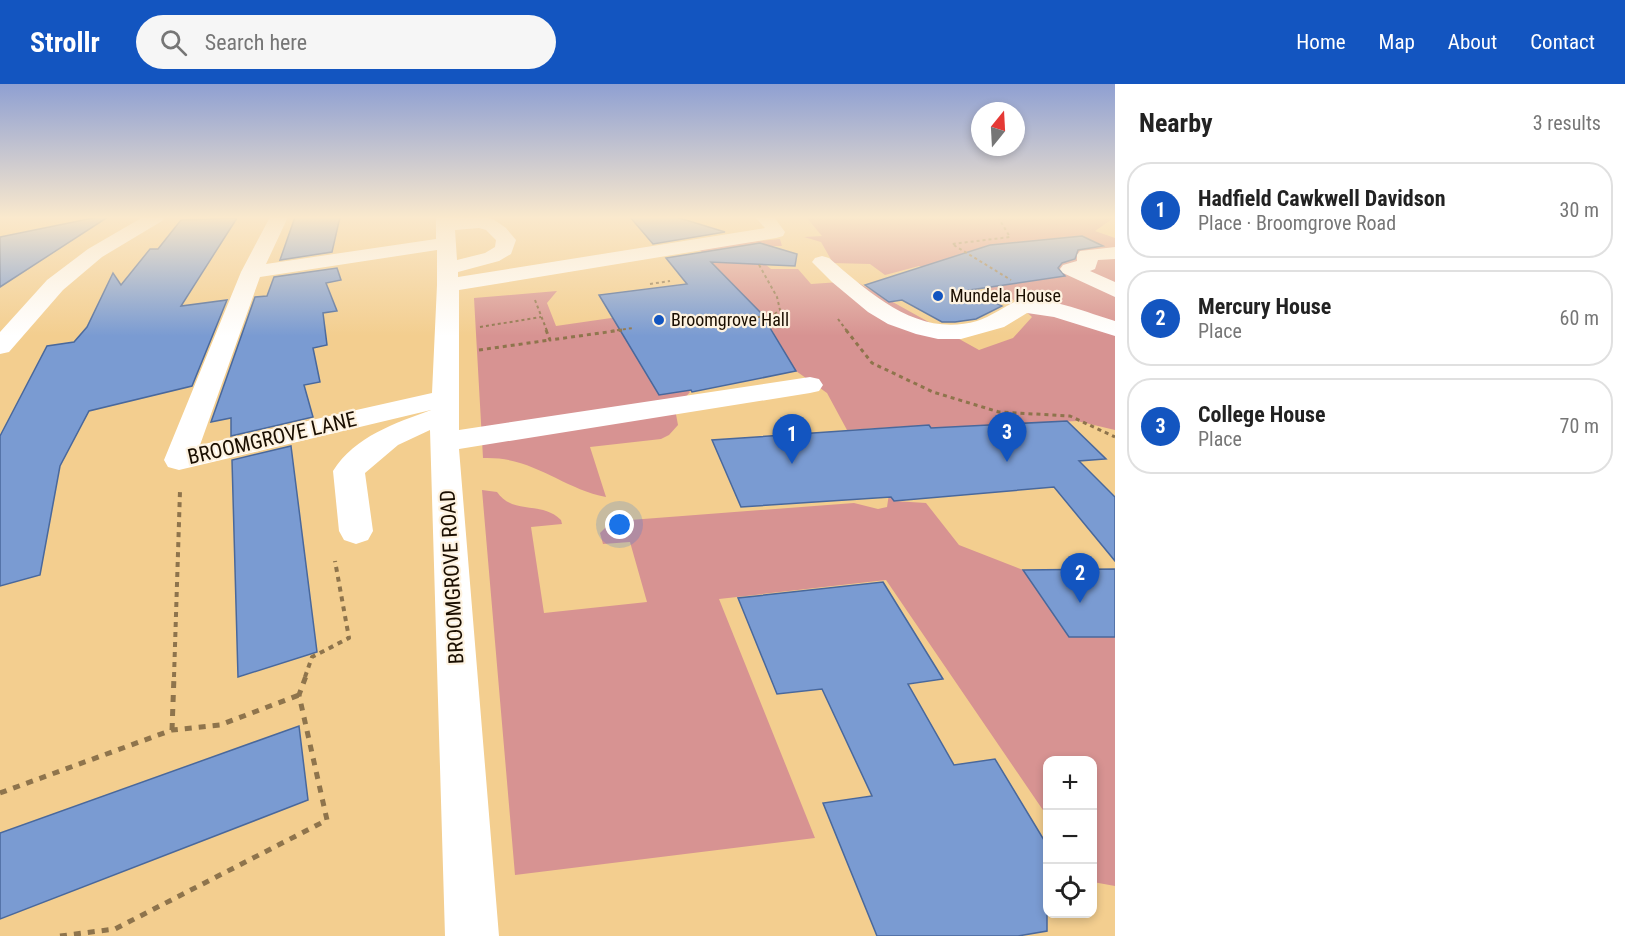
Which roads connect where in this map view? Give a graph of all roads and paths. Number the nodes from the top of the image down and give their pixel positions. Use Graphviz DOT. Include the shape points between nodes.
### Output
graph roads {
  1 [pos="90,257"];
  2 [pos="259,257"];
  3 [pos="370,257"];
  4 [pos="446,257"];
  5 [pos="755,257"];
  6 [pos="972,257"];
  7 [pos="1087,257"];
  8 [pos="822,262"];
  9 [pos="251,272"];
  10 [pos="670,281"];
  11 [pos="647,284"];
  12 [pos="1115,290"];
  13 [pos="546,298"];
  14 [pos="1057,310"];
  15 [pos="541,317"];
  16 [pos="751,318"];
  17 [pos="633,328"];
  18 [pos="1115,328"];
  19 [pos="550,340"];
  20 [pos="447,343"];
  21 [pos="0,347"];
  22 [pos="810,385"];
  23 [pos="445,418"];
  24 [pos="180,487"];
  25 [pos="345,540"];
  26 [pos="299,695"];
  27 [pos="172,730"];
  28 [pos="0,793"];
  29 [pos="60,936"];
  30 [pos="472,936"];
  1 -- 21 [label="street" via="55,285"];
  2 -- 9 [label="street, BROOMGROVE LANE"];
  3 -- 9 [label="street"];
  4 -- 20 [label="street, BROOMGROVE ROAD"];
  5 -- 16 [label="path" via="780,310"];
  6 -- 14 [label="path"];
  7 -- 12 [label="street" via="1088,265 1070,269"];
  8 -- 14 [label="street" via="880,312 926,330 971,331 1016,313 1022,306"];
  9 -- 23 [label="street, BROOMGROVE LANE" via="179,460"];
  10 -- 11 [label="path"];
  13 -- 15 [label="path" via="535,300"];
  14 -- 18 [label="street"];
  15 -- 19 [label="path"];
  15 -- 20 [label="path"];
  17 -- 19 [label="path"];
  19 -- 20 [label="path"];
  20 -- 23 [label="street, BROOMGROVE ROAD"];
  22 -- 23 [label="street"];
  23 -- 25 [label="street" via="398,431 365,453 349,471"];
  23 -- 30 [label="street, BROOMGROVE ROAD"];
  24 -- 27 [label="path"];
  25 -- 26 [label="path" via="349,638 312,657"];
  26 -- 27 [label="path" via="220,725"];
  26 -- 29 [label="path" via="327,820 115,929"];
  27 -- 28 [label="path"];
}
